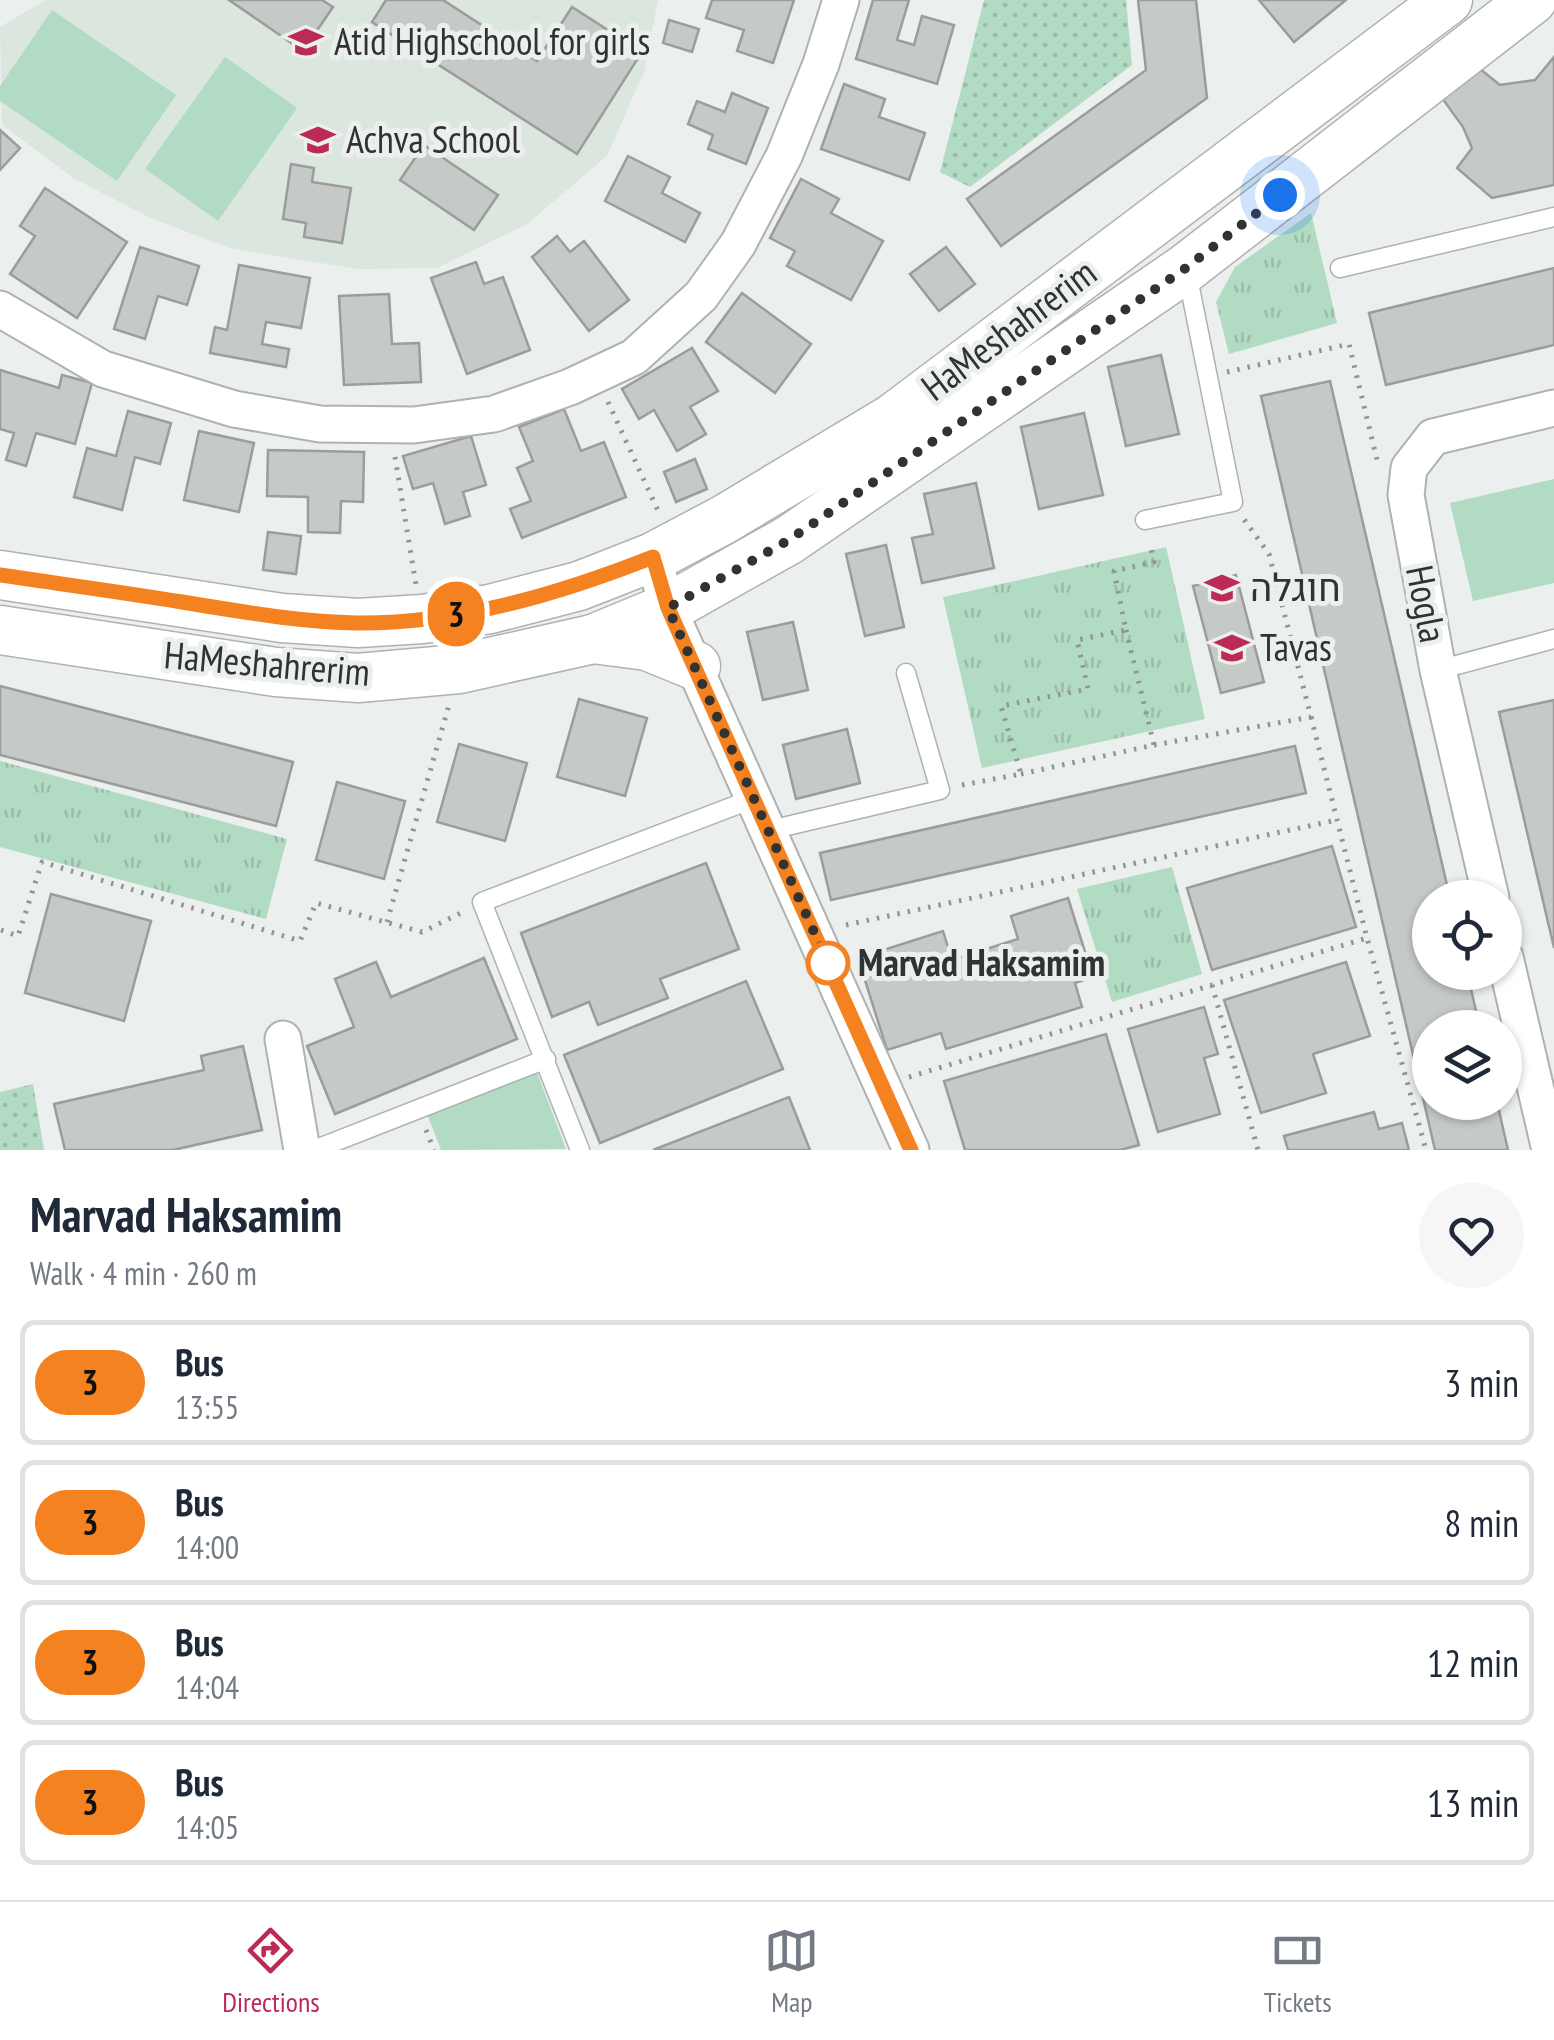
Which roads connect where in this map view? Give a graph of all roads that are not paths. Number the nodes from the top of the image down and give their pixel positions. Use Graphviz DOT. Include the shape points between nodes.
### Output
graph roads {
  1 [pos="841,0"];
  2 [pos="1448,0"];
  3 [pos="1532,0"];
  4 [pos="1554,217"];
  5 [pos="1186,268"];
  6 [pos="1340,268"];
  7 [pos="0,309"];
  8 [pos="0,339"];
  9 [pos="103,369"];
  10 [pos="1554,408"];
  11 [pos="1145,520"];
  12 [pos="663,551"];
  13 [pos="0,574"];
  14 [pos="668,608"];
  15 [pos="0,630"];
  16 [pos="593,639"];
  17 [pos="1554,639"];
  18 [pos="696,666"];
  19 [pos="1438,670"];
  20 [pos="906,673"];
  21 [pos="762,814"];
  22 [pos="1487,880"];
  23 [pos="1512,990"];
  24 [pos="283,1039"];
  25 [pos="546,1059"];
  26 [pos="302,1150"];
  27 [pos="314,1150"];
  28 [pos="580,1150"];
  29 [pos="911,1150"];
  30 [pos="1550,1150"];
  1 -- 9 [label="street" via="784,156 738,244 701,296 634,357 494,414 414,425 320,424 234,409"];
  2 -- 12 [label="main road, HaMeshahrerim" via="892,418"];
  3 -- 5 [label="main road, HaMeshahrerim"];
  4 -- 6 [label="lane"];
  5 -- 11 [label="lane" via="1233,502"];
  5 -- 14 [label="main road, HaMeshahrerim" via="789,540"];
  7 -- 9 [label="street"];
  8 -- 9 [label="street"];
  10 -- 19 [label="street, Hogla" via="1433,437 1409,468 1406,495"];
  12 -- 13 [label="main road, HaMeshahrerim" via="579,586 490,609 358,623 282,618"];
  12 -- 14 [label="street"];
  14 -- 16 [label="main road, HaMeshahrerim"];
  14 -- 18 [label="street"];
  15 -- 16 [label="main road, HaMeshahrerim" via="358,678 459,669"];
  16 -- 18 [label="main road" via="648,646"];
  17 -- 19 [label="lane"];
  18 -- 21 [label="street"];
  19 -- 22 [label="street, Hogla"];
  20 -- 21 [label="lane" via="940,790"];
  21 -- 25 [label="lane" via="482,902"];
  21 -- 29 [label="street"];
  23 -- 30 [label="street"];
  24 -- 26 [label="street"];
  25 -- 27 [label="lane"];
  25 -- 28 [label="lane"];
}
